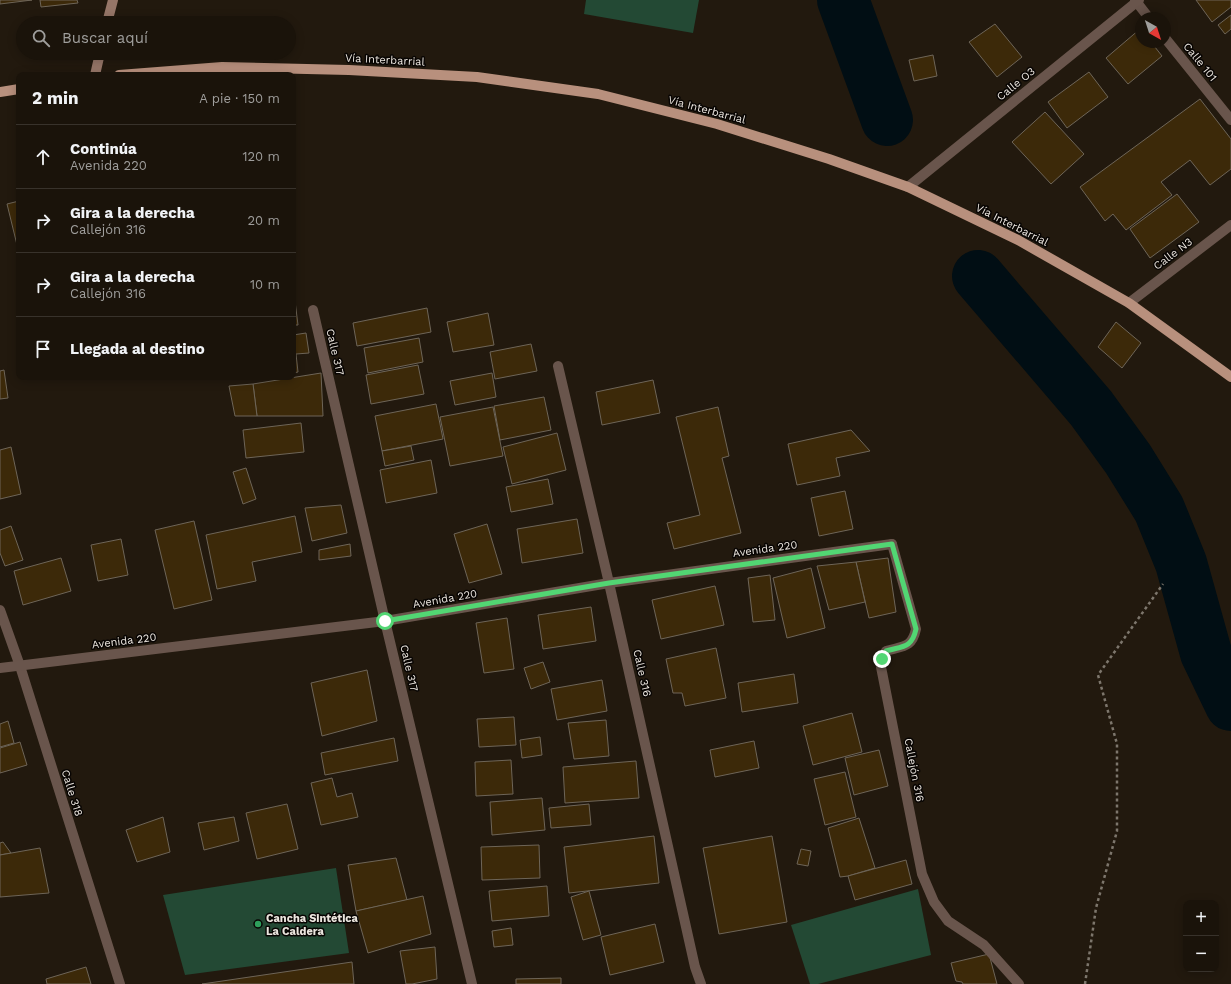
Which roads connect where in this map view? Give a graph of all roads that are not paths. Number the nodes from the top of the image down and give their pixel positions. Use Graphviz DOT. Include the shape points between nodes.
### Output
graph roads {
  1 [pos="113,0"];
  2 [pos="1137,1"];
  3 [pos="1145,12"];
  4 [pos="109,16"];
  5 [pos="1171,45"];
  6 [pos="98,60"];
  7 [pos="96,72"];
  8 [pos="158,72"];
  9 [pos="16,89"];
  10 [pos="0,92"];
  11 [pos="1231,120"];
  12 [pos="908,187"];
  13 [pos="1231,225"];
  14 [pos="1129,303"];
  15 [pos="313,310"];
  16 [pos="558,366"];
  17 [pos="1231,377"];
  18 [pos="892,544"];
  19 [pos="609,583"];
  20 [pos="0,610"];
  21 [pos="385,621"];
  22 [pos="20,666"];
  23 [pos="0,668"];
  24 [pos="120,984"];
  25 [pos="472,984"];
  26 [pos="700,984"];
  27 [pos="1019,984"];
  1 -- 4 [label="street"];
  2 -- 3 [label="street"];
  2 -- 12 [label="street, Calle O3"];
  5 -- 11 [label="street, Calle 101"];
  6 -- 7 [label="street"];
  8 -- 12 [label="main road, Vía Interbarrial" via="222,67 349,70 477,77 598,94 717,124"];
  9 -- 10 [label="main road"];
  12 -- 14 [label="main road, Vía Interbarrial" via="1018,240"];
  13 -- 14 [label="street, Calle N3"];
  14 -- 17 [label="main road, Vía Interbarrial"];
  15 -- 21 [label="street, Calle 317"];
  16 -- 19 [label="street, Calle 316"];
  18 -- 19 [label="street, Avenida 220"];
  18 -- 27 [label="street, Callejón 316" via="916,629 914,638 907,645 886,651 881,667 922,874 934,902 948,921 984,945"];
  19 -- 21 [label="street, Avenida 220"];
  19 -- 26 [label="street, Calle 316"];
  20 -- 22 [label="street, Calle 318"];
  21 -- 22 [label="street, Avenida 220"];
  21 -- 25 [label="street, Calle 317"];
  22 -- 23 [label="street, Avenida 220"];
  22 -- 24 [label="street, Calle 318"];
}
